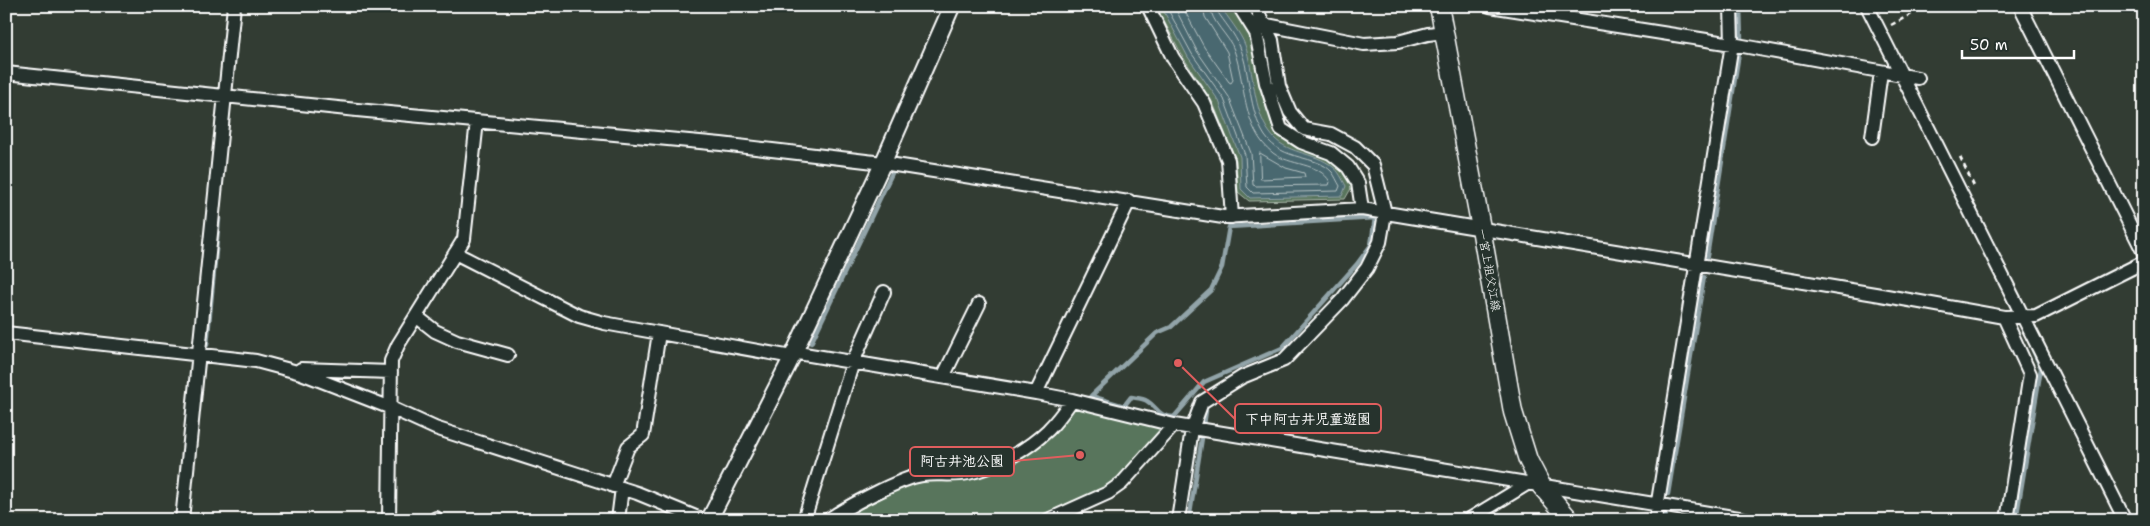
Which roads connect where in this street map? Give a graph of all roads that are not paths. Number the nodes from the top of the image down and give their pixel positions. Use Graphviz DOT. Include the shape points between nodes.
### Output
graph roads {
  1 [pos="234,6"];
  2 [pos="952,6"];
  3 [pos="1148,6"];
  4 [pos="1239,6"];
  5 [pos="1260,6"];
  6 [pos="1440,6"];
  7 [pos="1490,6"];
  8 [pos="1731,6"];
  9 [pos="1867,6"];
  10 [pos="2020,6"];
  11 [pos="1249,21"];
  12 [pos="1263,24"];
  13 [pos="1444,32"];
  14 [pos="1732,44"];
  15 [pos="1881,72"];
  16 [pos="6,73"];
  17 [pos="1902,76"];
  18 [pos="1918,78"];
  19 [pos="225,97"];
  20 [pos="477,121"];
  21 [pos="1872,137"];
  22 [pos="884,163"];
  23 [pos="1129,201"];
  24 [pos="1362,209"];
  25 [pos="1385,213"];
  26 [pos="1232,216"];
  27 [pos="1482,228"];
  28 [pos="455,253"];
  29 [pos="2144,253"];
  30 [pos="2144,262"];
  31 [pos="1697,264"];
  32 [pos="884,292"];
  33 [pos="979,304"];
  34 [pos="416,316"];
  35 [pos="2022,316"];
  36 [pos="2004,317"];
  37 [pos="659,333"];
  38 [pos="6,334"];
  39 [pos="200,354"];
  40 [pos="508,355"];
  41 [pos="792,357"];
  42 [pos="853,362"];
  43 [pos="287,369"];
  44 [pos="391,372"];
  45 [pos="943,377"];
  46 [pos="1036,393"];
  47 [pos="1072,400"];
  48 [pos="391,408"];
  49 [pos="1174,425"];
  50 [pos="1192,429"];
  51 [pos="1535,486"];
  52 [pos="617,487"];
  53 [pos="1657,504"];
  54 [pos="182,520"];
  55 [pos="389,520"];
  56 [pos="618,520"];
  57 [pos="703,520"];
  58 [pos="709,520"];
  59 [pos="804,520"];
  60 [pos="828,520"];
  61 [pos="1048,520"];
  62 [pos="1178,520"];
  63 [pos="1468,520"];
  64 [pos="1570,520"];
  65 [pos="1655,520"];
  66 [pos="1751,520"];
  67 [pos="2007,520"];
  68 [pos="2124,520"];
  1 -- 19 [label="street"];
  2 -- 22 [label="street"];
  3 -- 26 [label="street" via="1173,58 1204,103 1228,160"];
  4 -- 11 [label="street"];
  5 -- 12 [label="street"];
  6 -- 13 [label="main road, 一宮上祖父江線"];
  7 -- 14 [label="street"];
  8 -- 14 [label="street"];
  9 -- 17 [label="street"];
  10 -- 29 [label="street"];
  11 -- 12 [label="street"];
  11 -- 24 [label="street" via="1256,33 1266,83 1281,129 1301,142 1331,152 1348,167 1358,183"];
  12 -- 13 [label="street" via="1364,44 1398,42"];
  12 -- 25 [label="street" via="1272,40 1279,86 1290,112 1304,128 1332,134 1355,147 1373,165"];
  13 -- 27 [label="main road, 一宮上祖父江線"];
  14 -- 15 [label="street"];
  14 -- 31 [label="street"];
  15 -- 17 [label="street"];
  15 -- 21 [label="street"];
  16 -- 19 [label="street"];
  17 -- 18 [label="street"];
  17 -- 35 [label="street"];
  19 -- 20 [label="street"];
  19 -- 39 [label="street"];
  20 -- 22 [label="street"];
  20 -- 28 [label="street" via="464,239"];
  22 -- 23 [label="street"];
  22 -- 41 [label="street"];
  23 -- 26 [label="street"];
  23 -- 46 [label="street"];
  24 -- 25 [label="street"];
  24 -- 26 [label="street"];
  25 -- 27 [label="street"];
  25 -- 50 [label="street" via="1380,242 1367,268 1342,300 1284,360 1242,377 1202,402"];
  27 -- 31 [label="street"];
  27 -- 51 [label="main road, 一宮上祖父江線" via="1513,412"];
  28 -- 34 [label="street"];
  28 -- 37 [label="street" via="579,316"];
  30 -- 35 [label="street" via="2036,316"];
  31 -- 36 [label="street"];
  31 -- 53 [label="street"];
  32 -- 42 [label="street"];
  33 -- 45 [label="street"];
  34 -- 40 [label="street" via="435,332"];
  34 -- 44 [label="street" via="391,361"];
  35 -- 36 [label="street"];
  35 -- 68 [label="street"];
  36 -- 67 [label="street" via="2030,374"];
  37 -- 41 [label="street"];
  37 -- 52 [label="street" via="643,435 628,447"];
  38 -- 39 [label="street"];
  39 -- 43 [label="street" via="256,361"];
  39 -- 54 [label="street"];
  41 -- 42 [label="street" via="798,353"];
  41 -- 58 [label="street"];
  42 -- 45 [label="street"];
  42 -- 59 [label="street"];
  43 -- 44 [label="street"];
  43 -- 48 [label="street"];
  44 -- 48 [label="street"];
  45 -- 46 [label="street"];
  46 -- 47 [label="street"];
  47 -- 49 [label="street"];
  47 -- 60 [label="street" via="1049,429 1026,448 1000,462 968,472 907,479"];
  48 -- 52 [label="street" via="435,428"];
  48 -- 55 [label="street"];
  49 -- 50 [label="street"];
  49 -- 61 [label="street" via="1122,483 1108,493"];
  50 -- 51 [label="street"];
  50 -- 62 [label="street"];
  51 -- 53 [label="street"];
  51 -- 63 [label="street"];
  51 -- 64 [label="main road, 一宮上祖父江線"];
  52 -- 56 [label="street"];
  52 -- 57 [label="street"];
  53 -- 65 [label="street"];
  53 -- 66 [label="street"];
}
